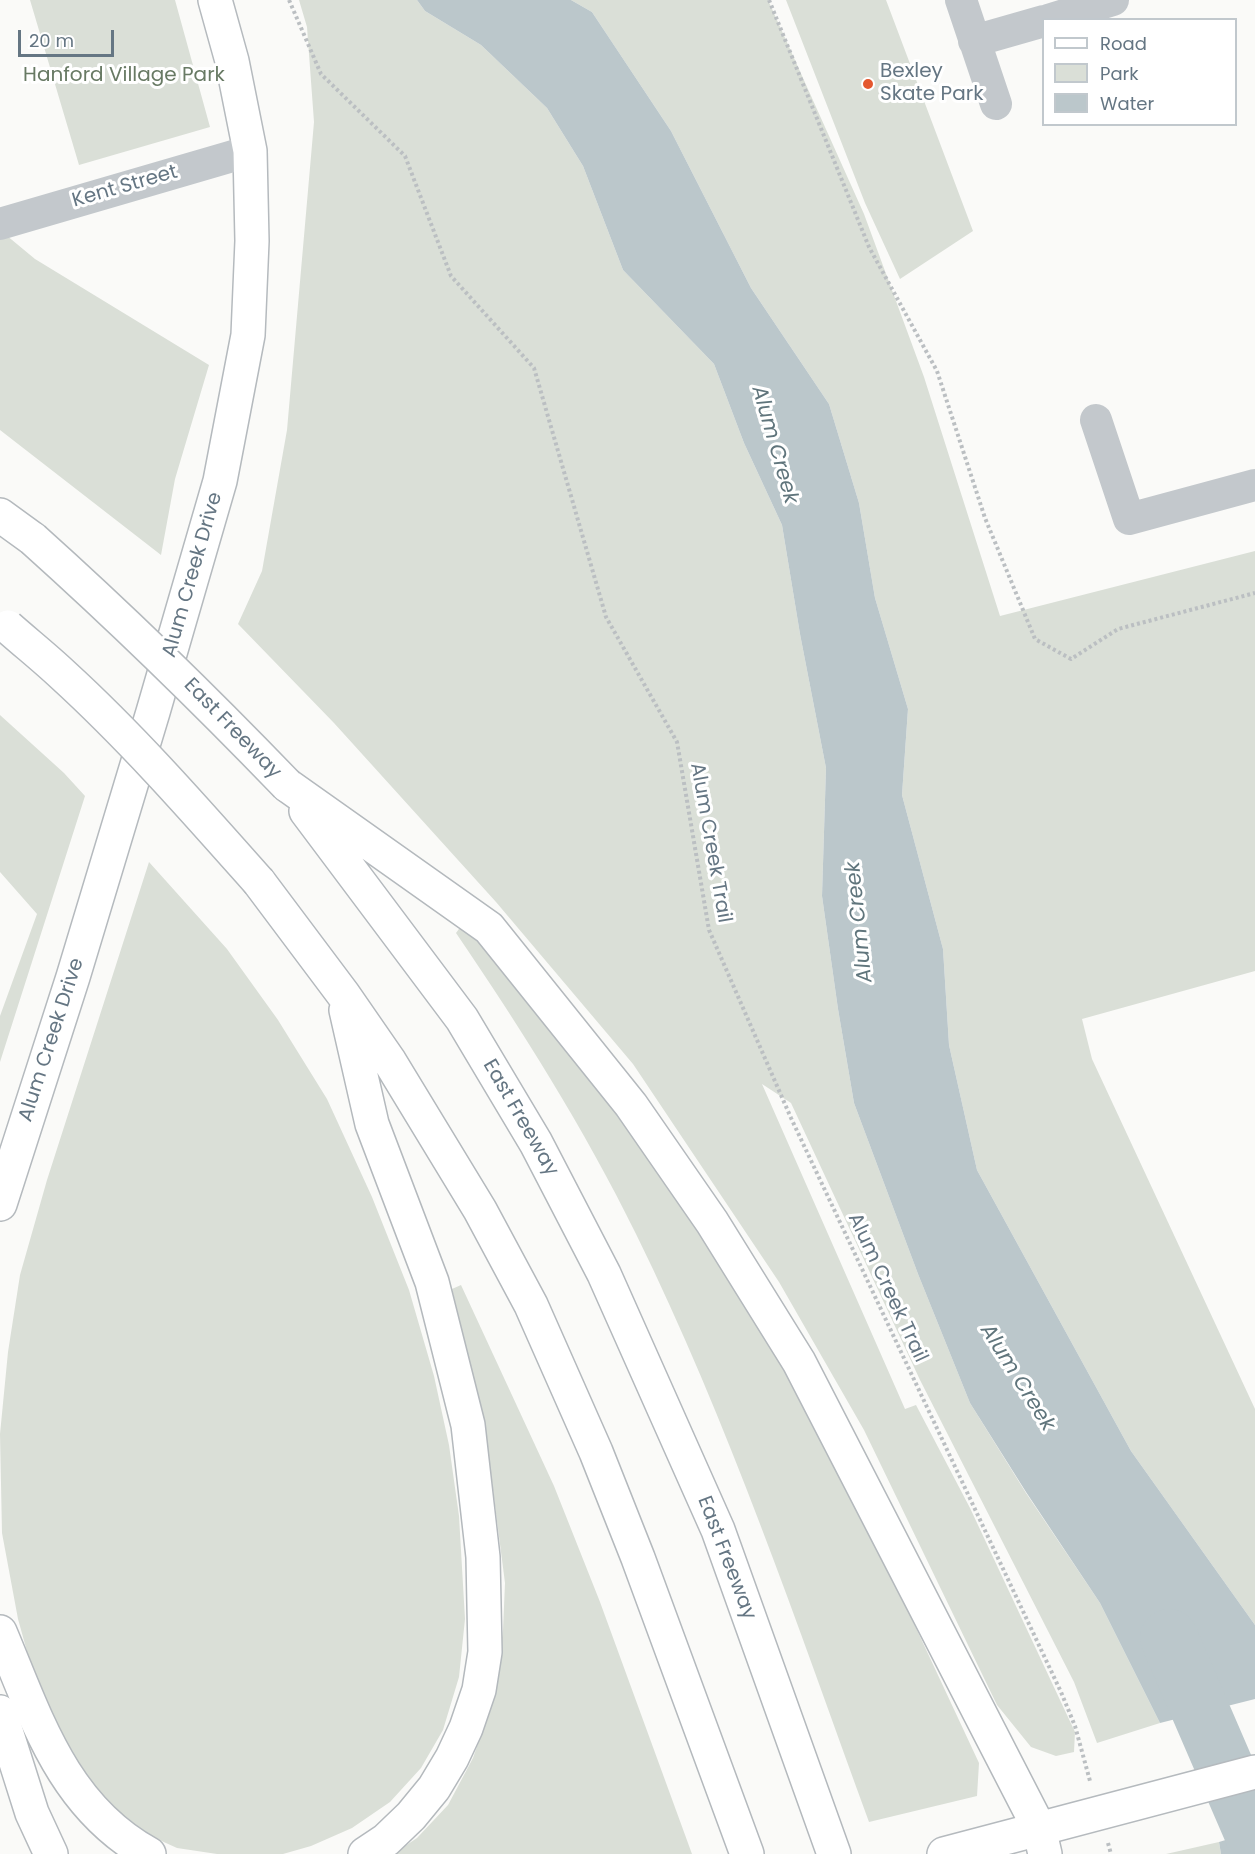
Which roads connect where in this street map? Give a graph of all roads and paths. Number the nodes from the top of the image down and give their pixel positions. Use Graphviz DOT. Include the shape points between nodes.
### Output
graph roads {
  1 [pos="215,0"];
  2 [pos="289,0"];
  3 [pos="769,0"];
  4 [pos="961,0"];
  5 [pos="1113,0"];
  6 [pos="1053,18"];
  7 [pos="1042,21"];
  8 [pos="974,41"];
  9 [pos="996,104"];
  10 [pos="250,151"];
  11 [pos="0,224"];
  12 [pos="1096,420"];
  13 [pos="1255,485"];
  14 [pos="0,515"];
  15 [pos="1255,593"];
  16 [pos="4,624"];
  17 [pos="287,785"];
  18 [pos="343,994"];
  19 [pos="0,1204"];
  20 [pos="0,1632"];
  21 [pos="0,1712"];
  22 [pos="1083,1757"];
  23 [pos="1255,1772"];
  24 [pos="1042,1841"];
  25 [pos="51,1854"];
  26 [pos="149,1854"];
  27 [pos="365,1854"];
  28 [pos="747,1854"];
  29 [pos="834,1854"];
  30 [pos="944,1854"];
  1 -- 10 [label="main road, Alum Creek Drive" via="235,72"];
  2 -- 22 [label="path, Alum Creek Trail" via="321,74 405,156 451,276 534,368 606,617 676,742 709,930 791,1118 1061,1692"];
  3 -- 15 [label="path" via="869,247 937,370 986,518 1035,639 1071,659 1118,629"];
  4 -- 8 [label="street"];
  5 -- 6 [label="street"];
  7 -- 8 [label="street"];
  8 -- 9 [label="street"];
  10 -- 11 [label="street, Kent Street"];
  10 -- 19 [label="main road, Alum Creek Drive" via="248,336 220,481 73,977"];
  12 -- 13 [label="street" via="1130,519"];
  14 -- 17 [label="main road, East Freeway, bridge" via="33,539 127,624"];
  16 -- 18 [label="main road, bridge" via="64,675 169,782 259,882"];
  17 -- 24 [label="main road" via="489,928 631,1106 712,1222 799,1362"];
  17 -- 29 [label="main road, East Freeway" via="462,1019 536,1143 604,1274 718,1530"];
  18 -- 27 [label="main road" via="372,1124 438,1304 468,1425 483,1557 485,1652 479,1690 466,1728 434,1788 386,1840"];
  18 -- 28 [label="main road" via="439,1140 531,1305 638,1558"];
  20 -- 26 [label="main road" via="47,1742 72,1785 91,1809"];
  21 -- 25 [label="main road" via="32,1813"];
  23 -- 24 [label="main road" via="1156,1797"];
  24 -- 30 [label="main road"];
}
